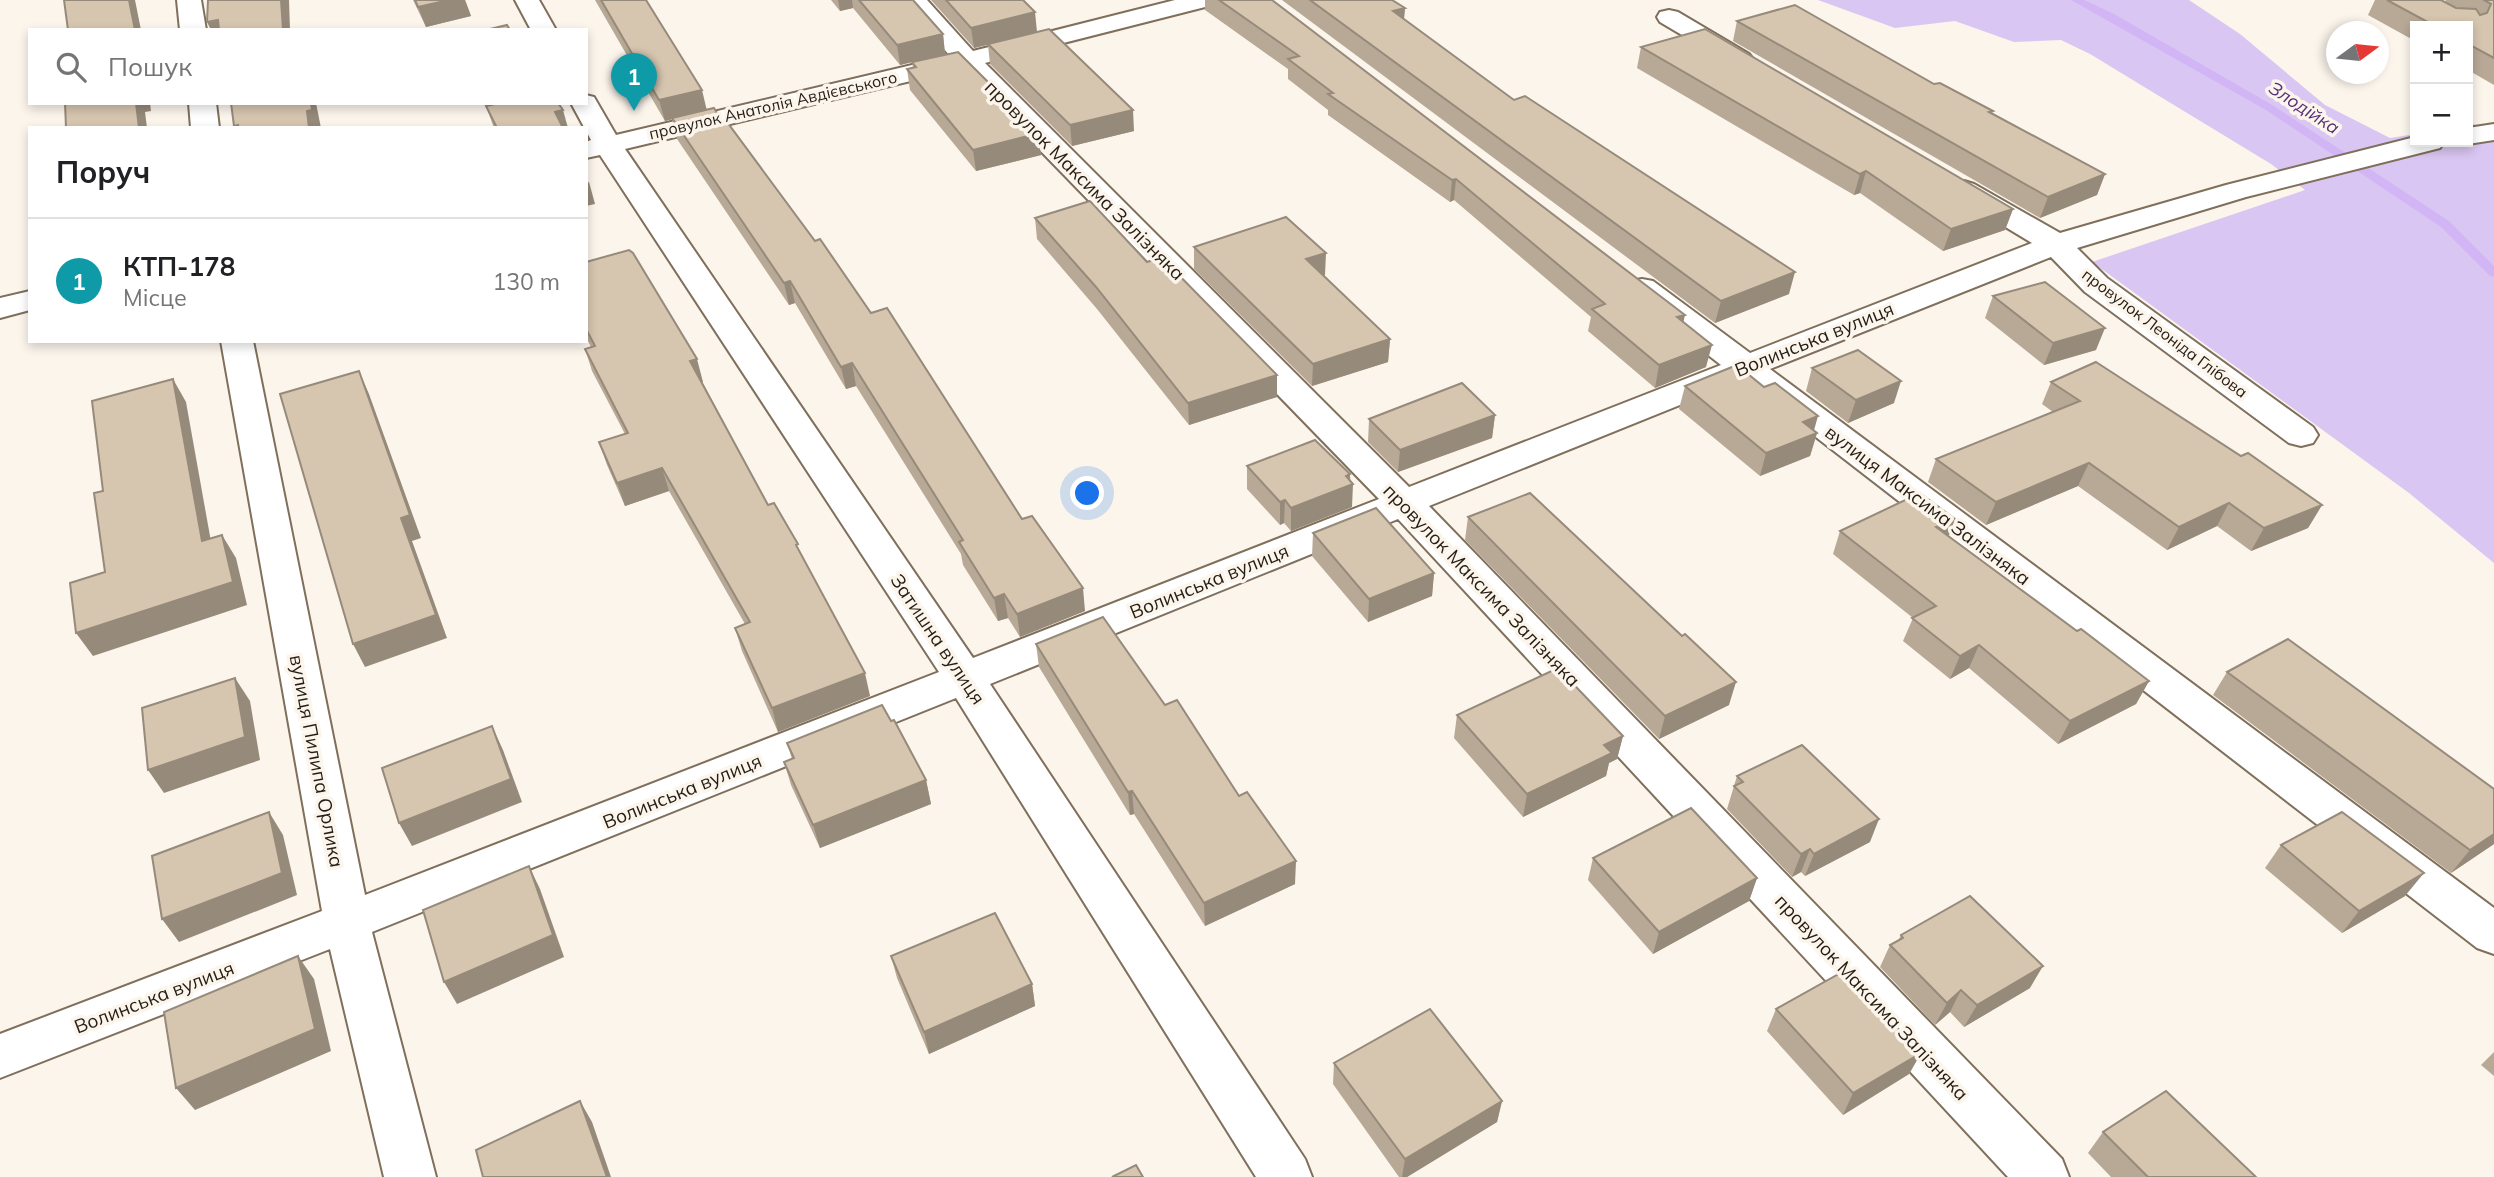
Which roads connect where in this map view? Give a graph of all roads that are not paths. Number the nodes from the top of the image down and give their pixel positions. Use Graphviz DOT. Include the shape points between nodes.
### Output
graph roads {
  1 [pos="189,0"];
  2 [pos="527,0"];
  3 [pos="914,0"];
  4 [pos="1204,0"];
  5 [pos="1669,17"];
  6 [pos="193,28"];
  7 [pos="543,28"];
  8 [pos="967,60"];
  9 [pos="1763,72"];
  10 [pos="202,105"];
  11 [pos="585,105"];
  12 [pos="205,126"];
  13 [pos="2494,132"];
  14 [pos="2473,134"];
  15 [pos="597,147"];
  16 [pos="2410,147"];
  17 [pos="1939,175"];
  18 [pos="2056,244"];
  19 [pos="1613,266"];
  20 [pos="28,301"];
  21 [pos="0,308"];
  22 [pos="237,343"];
  23 [pos="1745,366"];
  24 [pos="2301,435"];
  25 [pos="1404,503"];
  26 [pos="965,679"];
  27 [pos="348,923"];
  28 [pos="2494,934"];
  29 [pos="0,1056"];
  30 [pos="410,1177"];
  31 [pos="1286,1177"];
  32 [pos="2043,1177"];
  1 -- 6 [label="street"];
  2 -- 7 [label="street"];
  3 -- 8 [label="street, провулок Максима Залізняка"];
  4 -- 8 [label="street, провулок Анатолія Авдієвського"];
  5 -- 9 [label="street"];
  8 -- 15 [label="street, провулок Анатолія Авдієвського"];
  8 -- 25 [label="street, провулок Максима Залізняка"];
  10 -- 12 [label="street"];
  11 -- 15 [label="street, Затишна вулиця"];
  13 -- 14 [label="street"];
  15 -- 26 [label="street, Затишна вулиця"];
  16 -- 18 [label="street, Волинська вулиця"];
  17 -- 18 [label="street, провулок Леоніда Глібова"];
  18 -- 23 [label="street, Волинська вулиця"];
  18 -- 24 [label="street, провулок Леоніда Глібова" via="2096,285"];
  19 -- 23 [label="street, вулиця Максима Залізняка"];
  20 -- 21 [label="street"];
  22 -- 27 [label="street, вулиця Пилипа Орлика"];
  23 -- 25 [label="street, Волинська вулиця"];
  23 -- 28 [label="street, вулиця Максима Залізняка"];
  25 -- 26 [label="street, Волинська вулиця"];
  25 -- 32 [label="street, провулок Максима Залізняка"];
  26 -- 27 [label="street, Волинська вулиця"];
  26 -- 31 [label="street, Затишна вулиця"];
  27 -- 29 [label="street, Волинська вулиця"];
  27 -- 30 [label="street, вулиця Пилипа Орлика"];
}
